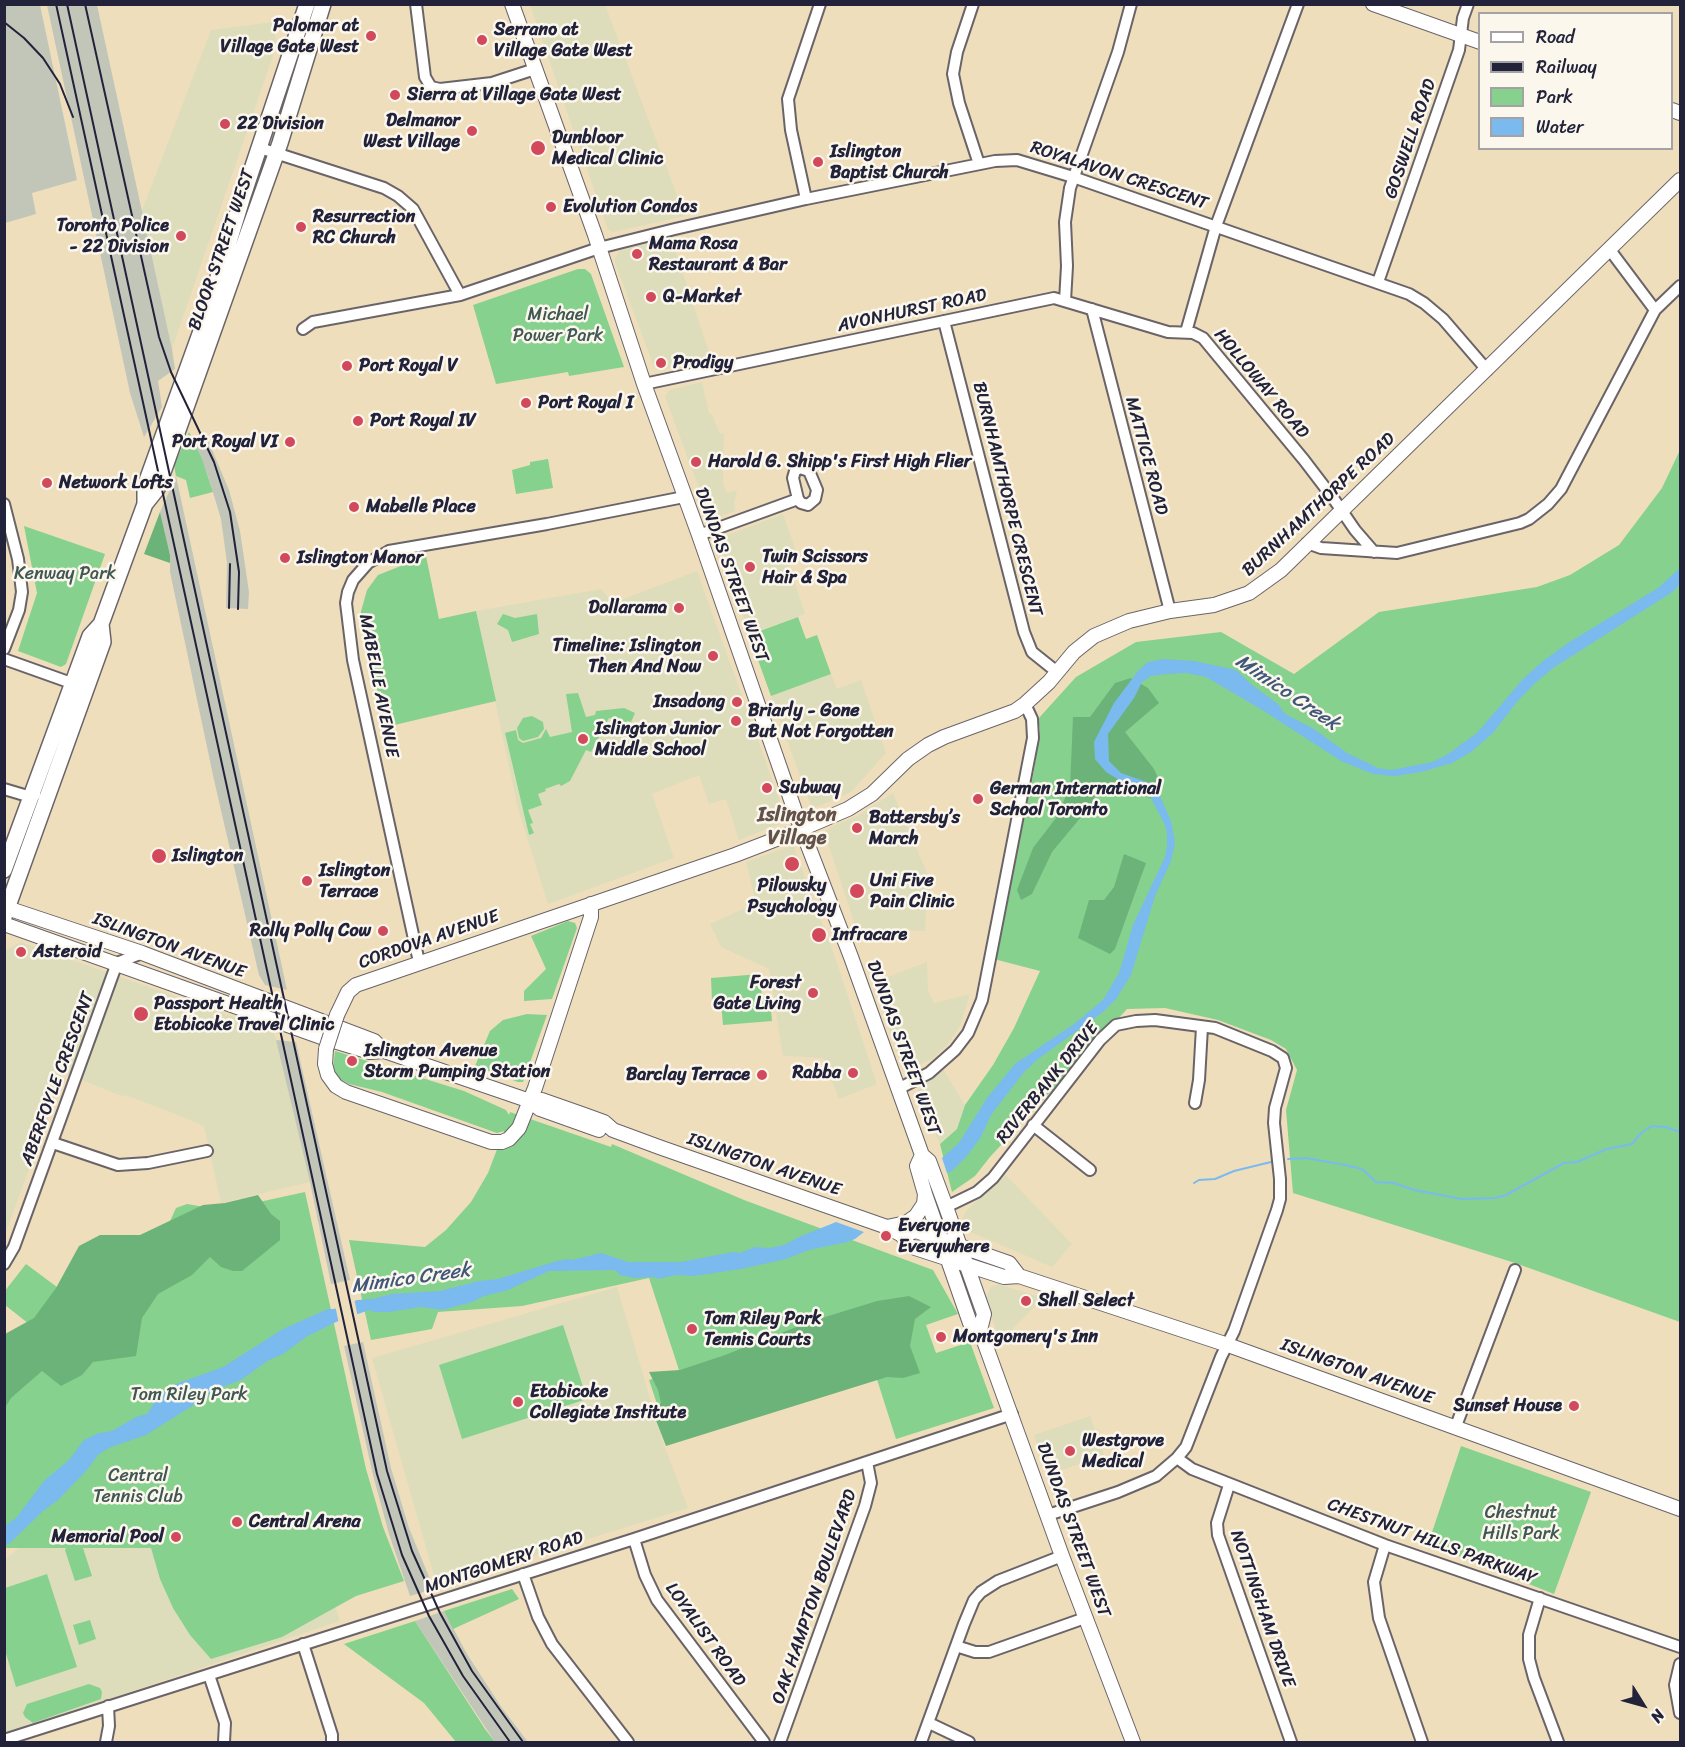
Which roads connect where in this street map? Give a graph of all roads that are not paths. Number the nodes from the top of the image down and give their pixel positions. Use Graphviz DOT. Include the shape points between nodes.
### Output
graph roads {
  1 [pos="308,4"];
  2 [pos="323,4"];
  3 [pos="416,4"];
  4 [pos="512,4"];
  5 [pos="820,4"];
  6 [pos="973,4"];
  7 [pos="1131,4"];
  8 [pos="1298,4"];
  9 [pos="1373,4"];
  10 [pos="1468,4"];
  11 [pos="1460,35"];
  12 [pos="1478,42"];
  13 [pos="535,69"];
  14 [pos="260,148"];
  15 [pos="276,154"];
  16 [pos="979,164"];
  17 [pos="1073,177"];
  18 [pos="1680,180"];
  19 [pos="806,199"];
  20 [pos="1216,226"];
  21 [pos="599,248"];
  22 [pos="1610,250"];
  23 [pos="1378,282"];
  24 [pos="1680,286"];
  25 [pos="460,296"];
  26 [pos="1065,301"];
  27 [pos="1092,309"];
  28 [pos="1655,310"];
  29 [pos="944,321"];
  30 [pos="303,329"];
  31 [pos="1186,332"];
  32 [pos="1487,370"];
  33 [pos="644,384"];
  34 [pos="684,497"];
  35 [pos="798,499"];
  36 [pos="4,504"];
  37 [pos="145,504"];
  38 [pos="1342,510"];
  39 [pos="7,525"];
  40 [pos="699,535"];
  41 [pos="1307,543"];
  42 [pos="1374,552"];
  43 [pos="1170,611"];
  44 [pos="4,649"];
  45 [pos="4,659"];
  46 [pos="1057,672"];
  47 [pos="80,686"];
  48 [pos="1025,704"];
  49 [pos="52,788"];
  50 [pos="4,789"];
  51 [pos="31,797"];
  52 [pos="801,829"];
  53 [pos="4,870"];
  54 [pos="591,904"];
  55 [pos="6,910"];
  56 [pos="4,924"];
  57 [pos="74,931"];
  58 [pos="67,948"];
  59 [pos="142,953"];
  60 [pos="419,962"];
  61 [pos="117,963"];
  62 [pos="1202,1027"];
  63 [pos="384,1051"];
  64 [pos="898,1089"];
  65 [pos="530,1101"];
  66 [pos="1195,1103"];
  67 [pos="1033,1125"];
  68 [pos="53,1143"];
  69 [pos="207,1151"];
  70 [pos="922,1155"];
  71 [pos="1090,1170"];
  72 [pos="925,1194"];
  73 [pos="946,1207"];
  74 [pos="886,1227"];
  75 [pos="902,1235"];
  76 [pos="942,1240"];
  77 [pos="960,1246"];
  78 [pos="949,1258"];
  79 [pos="4,1264"];
  80 [pos="966,1264"];
  81 [pos="1515,1270"];
  82 [pos="1019,1276"];
  83 [pos="1004,1277"];
  84 [pos="977,1296"];
  85 [pos="980,1330"];
  86 [pos="1228,1345"];
  87 [pos="1012,1414"];
  88 [pos="1456,1426"];
  89 [pos="1177,1458"];
  90 [pos="867,1461"];
  91 [pos="1229,1485"];
  92 [pos="1680,1509"];
  93 [pos="1048,1515"];
  94 [pos="634,1539"];
  95 [pos="1385,1545"];
  96 [pos="1062,1556"];
  97 [pos="523,1574"];
  98 [pos="1540,1598"];
  99 [pos="1086,1618"];
  100 [pos="303,1644"];
  101 [pos="956,1646"];
  102 [pos="1680,1647"];
  103 [pos="1680,1664"];
  104 [pos="209,1675"];
  105 [pos="108,1706"];
  106 [pos="1680,1713"];
  107 [pos="928,1723"];
  108 [pos="332,1739"];
  109 [pos="4,1740"];
  110 [pos="106,1743"];
  111 [pos="224,1743"];
  112 [pos="342,1743"];
  113 [pos="628,1743"];
  114 [pos="764,1743"];
  115 [pos="780,1743"];
  116 [pos="921,1743"];
  117 [pos="969,1743"];
  118 [pos="1133,1743"];
  119 [pos="1291,1743"];
  120 [pos="1422,1743"];
  121 [pos="1558,1743"];
  1 -- 14 [label="main road, BLOOR STREET WEST"];
  2 -- 15 [label="main road, BLOOR STREET WEST"];
  3 -- 13 [label="street" via="425,77 431,87 492,83"];
  4 -- 13 [label="main road, DUNDAS STREET WEST"];
  5 -- 19 [label="street" via="788,99 790,130"];
  6 -- 16 [label="street" via="953,74"];
  7 -- 17 [label="street"];
  8 -- 20 [label="street, HOLLOWAY ROAD"];
  9 -- 11 [label="main road"];
  10 -- 11 [label="street, GOSWELL ROAD"];
  11 -- 12 [label="main road"];
  11 -- 23 [label="street, GOSWELL ROAD" via="1458,54"];
  13 -- 21 [label="main road, DUNDAS STREET WEST"];
  14 -- 15 [label="street"];
  14 -- 37 [label="main road, BLOOR STREET WEST" via="205,320 145,486"];
  15 -- 25 [label="street" via="384,188 398,196 413,209"];
  15 -- 37 [label="main road, BLOOR STREET WEST" via="157,489"];
  16 -- 17 [label="street, ROYALAVON CRESCENT" via="1017,160"];
  16 -- 19 [label="street, ROYALAVON CRESCENT"];
  17 -- 20 [label="street, ROYALAVON CRESCENT"];
  17 -- 26 [label="street" via="1065,222"];
  18 -- 22 [label="main road, BURNHAMTHORPE ROAD"];
  19 -- 21 [label="street, ROYALAVON CRESCENT"];
  20 -- 23 [label="street, ROYALAVON CRESCENT"];
  20 -- 31 [label="street, HOLLOWAY ROAD"];
  21 -- 25 [label="street, ROYALAVON CRESCENT"];
  21 -- 33 [label="main road, DUNDAS STREET WEST"];
  22 -- 28 [label="street"];
  22 -- 32 [label="main road, BURNHAMTHORPE ROAD"];
  23 -- 32 [label="street, ROYALAVON CRESCENT" via="1433,310"];
  24 -- 28 [label="street"];
  25 -- 30 [label="street, ROYALAVON CRESCENT" via="313,322"];
  26 -- 27 [label="street, AVONHURST ROAD"];
  26 -- 29 [label="street, AVONHURST ROAD" via="1054,298"];
  27 -- 31 [label="street, AVONHURST ROAD" via="1168,332"];
  27 -- 43 [label="street, MATTICE ROAD"];
  28 -- 42 [label="street" via="1561,489 1548,504 1520,523 1397,553"];
  29 -- 33 [label="street, AVONHURST ROAD"];
  29 -- 46 [label="street, BURNHAMTHORPE CRESCENT" via="1024,632 1032,652"];
  31 -- 38 [label="street, HOLLOWAY ROAD" via="1203,338 1214,350"];
  32 -- 38 [label="main road, BURNHAMTHORPE ROAD"];
  33 -- 34 [label="main road, DUNDAS STREET WEST"];
  34 -- 40 [label="main road, DUNDAS STREET WEST"];
  34 -- 60 [label="street, MABELLE AVENUE" via="389,551 368,563 353,580 346,603 353,660"];
  35 -- 40 [label="street"];
  36 -- 39 [label="street"];
  37 -- 47 [label="main road, BLOOR STREET WEST" via="101,624 90,636"];
  38 -- 41 [label="main road, BURNHAMTHORPE ROAD"];
  38 -- 42 [label="street, HOLLOWAY ROAD"];
  39 -- 44 [label="street" via="18,559 22,592"];
  40 -- 52 [label="main road, DUNDAS STREET WEST"];
  41 -- 42 [label="street" via="1321,548"];
  41 -- 43 [label="main road, BURNHAMTHORPE ROAD" via="1281,570 1249,593 1214,605"];
  43 -- 46 [label="main road, BURNHAMTHORPE ROAD" via="1129,621 1094,636"];
  45 -- 47 [label="street"];
  46 -- 48 [label="main road, BURNHAMTHORPE ROAD"];
  47 -- 49 [label="main road, BLOOR STREET WEST"];
  47 -- 51 [label="main road, BLOOR STREET WEST"];
  48 -- 52 [label="main road, BURNHAMTHORPE ROAD" via="932,743 858,804"];
  48 -- 64 [label="street" via="1033,725 1031,748 982,1000 968,1033 955,1050 915,1082"];
  49 -- 51 [label="street"];
  49 -- 55 [label="main road, BLOOR STREET WEST"];
  50 -- 51 [label="street"];
  51 -- 53 [label="main road, BLOOR STREET WEST"];
  52 -- 54 [label="main road, CORDOVA AVENUE"];
  52 -- 64 [label="main road, DUNDAS STREET WEST"];
  54 -- 60 [label="main road, CORDOVA AVENUE"];
  54 -- 65 [label="main road" via="591,917"];
  55 -- 57 [label="main road, ISLINGTON AVENUE"];
  56 -- 58 [label="main road, ISLINGTON AVENUE"];
  57 -- 58 [label="main road"];
  57 -- 59 [label="main road, ISLINGTON AVENUE"];
  58 -- 61 [label="main road, ISLINGTON AVENUE"];
  59 -- 61 [label="street"];
  59 -- 63 [label="main road, ISLINGTON AVENUE" via="374,1041"];
  60 -- 65 [label="main road, CORDOVA AVENUE, bridge" via="356,985 348,992 326,1049 328,1075 340,1089 491,1142 512,1137"];
  61 -- 63 [label="main road, ISLINGTON AVENUE" via="321,1037 370,1052"];
  61 -- 68 [label="street, ABERFOYLE CRESCENT"];
  62 -- 66 [label="street"];
  62 -- 67 [label="street, RIVERBANK DRIVE" via="1155,1020 1116,1025"];
  62 -- 86 [label="street, RIVERBANK DRIVE" via="1223,1031 1272,1051 1283,1058 1286,1068 1274,1123 1280,1199"];
  63 -- 65 [label="main road, ISLINGTON AVENUE"];
  64 -- 70 [label="main road, DUNDAS STREET WEST"];
  65 -- 74 [label="main road, ISLINGTON AVENUE" via="543,1100 604,1122 613,1130"];
  67 -- 71 [label="street"];
  67 -- 73 [label="street, RIVERBANK DRIVE" via="988,1183"];
  68 -- 69 [label="street" via="118,1165"];
  68 -- 79 [label="street, ABERFOYLE CRESCENT"];
  70 -- 72 [label="main road, DUNDAS STREET WEST" via="917,1166"];
  70 -- 73 [label="main road, DUNDAS STREET WEST" via="929,1161"];
  72 -- 74 [label="main road" via="916,1216 906,1223"];
  72 -- 76 [label="main road, DUNDAS STREET WEST"];
  73 -- 77 [label="main road, DUNDAS STREET WEST"];
  74 -- 75 [label="main road, ISLINGTON AVENUE"];
  75 -- 76 [label="main road, ISLINGTON AVENUE" via="916,1231"];
  75 -- 78 [label="main road, ISLINGTON AVENUE" via="909,1246"];
  76 -- 77 [label="main road, ISLINGTON AVENUE"];
  76 -- 78 [label="main road, DUNDAS STREET WEST"];
  77 -- 80 [label="main road, DUNDAS STREET WEST"];
  77 -- 82 [label="main road, ISLINGTON AVENUE" via="1009,1263"];
  78 -- 80 [label="main road, ISLINGTON AVENUE"];
  78 -- 85 [label="main road, DUNDAS STREET WEST" via="970,1323"];
  80 -- 83 [label="main road, ISLINGTON AVENUE"];
  80 -- 84 [label="main road, DUNDAS STREET WEST"];
  81 -- 88 [label="street"];
  82 -- 83 [label="main road, ISLINGTON AVENUE"];
  82 -- 86 [label="main road, ISLINGTON AVENUE"];
  83 -- 84 [label="main road" via="986,1282"];
  84 -- 85 [label="main road, DUNDAS STREET WEST" via="984,1314"];
  85 -- 87 [label="main road, DUNDAS STREET WEST"];
  86 -- 88 [label="main road, ISLINGTON AVENUE"];
  86 -- 89 [label="street" via="1186,1447"];
  87 -- 90 [label="street, MONTGOMERY ROAD"];
  87 -- 93 [label="main road, DUNDAS STREET WEST"];
  88 -- 92 [label="main road, ISLINGTON AVENUE"];
  89 -- 91 [label="street, CHESTNUT HILLS PARKWAY"];
  89 -- 93 [label="street" via="1156,1476"];
  90 -- 94 [label="street, MONTGOMERY ROAD"];
  90 -- 115 [label="street, OAK HAMPTON BOULEVARD" via="871,1483 866,1506"];
  91 -- 95 [label="street, CHESTNUT HILLS PARKWAY"];
  91 -- 119 [label="street, NOTTINGHAM DRIVE" via="1217,1523 1218,1535"];
  93 -- 96 [label="main road, DUNDAS STREET WEST"];
  94 -- 97 [label="street, MONTGOMERY ROAD"];
  94 -- 114 [label="street, LOYALIST ROAD" via="657,1600"];
  95 -- 98 [label="street, CHESTNUT HILLS PARKWAY"];
  95 -- 120 [label="street" via="1374,1582 1379,1618"];
  96 -- 99 [label="main road, DUNDAS STREET WEST"];
  96 -- 101 [label="street" via="998,1581 981,1592 970,1608"];
  97 -- 100 [label="street, MONTGOMERY ROAD"];
  97 -- 113 [label="street" via="552,1644"];
  98 -- 102 [label="street, CHESTNUT HILLS PARKWAY"];
  98 -- 121 [label="street" via="1529,1635 1528,1659"];
  99 -- 101 [label="street" via="989,1652"];
  99 -- 118 [label="main road, DUNDAS STREET WEST"];
  100 -- 104 [label="street, MONTGOMERY ROAD"];
  100 -- 108 [label="street"];
  101 -- 107 [label="street"];
  103 -- 106 [label="street" via="1675,1685"];
  104 -- 105 [label="street, MONTGOMERY ROAD"];
  104 -- 111 [label="street" via="225,1723"];
  105 -- 109 [label="street, MONTGOMERY ROAD"];
  105 -- 110 [label="street"];
  107 -- 116 [label="street"];
  107 -- 117 [label="street"];
  108 -- 112 [label="street"];
}
